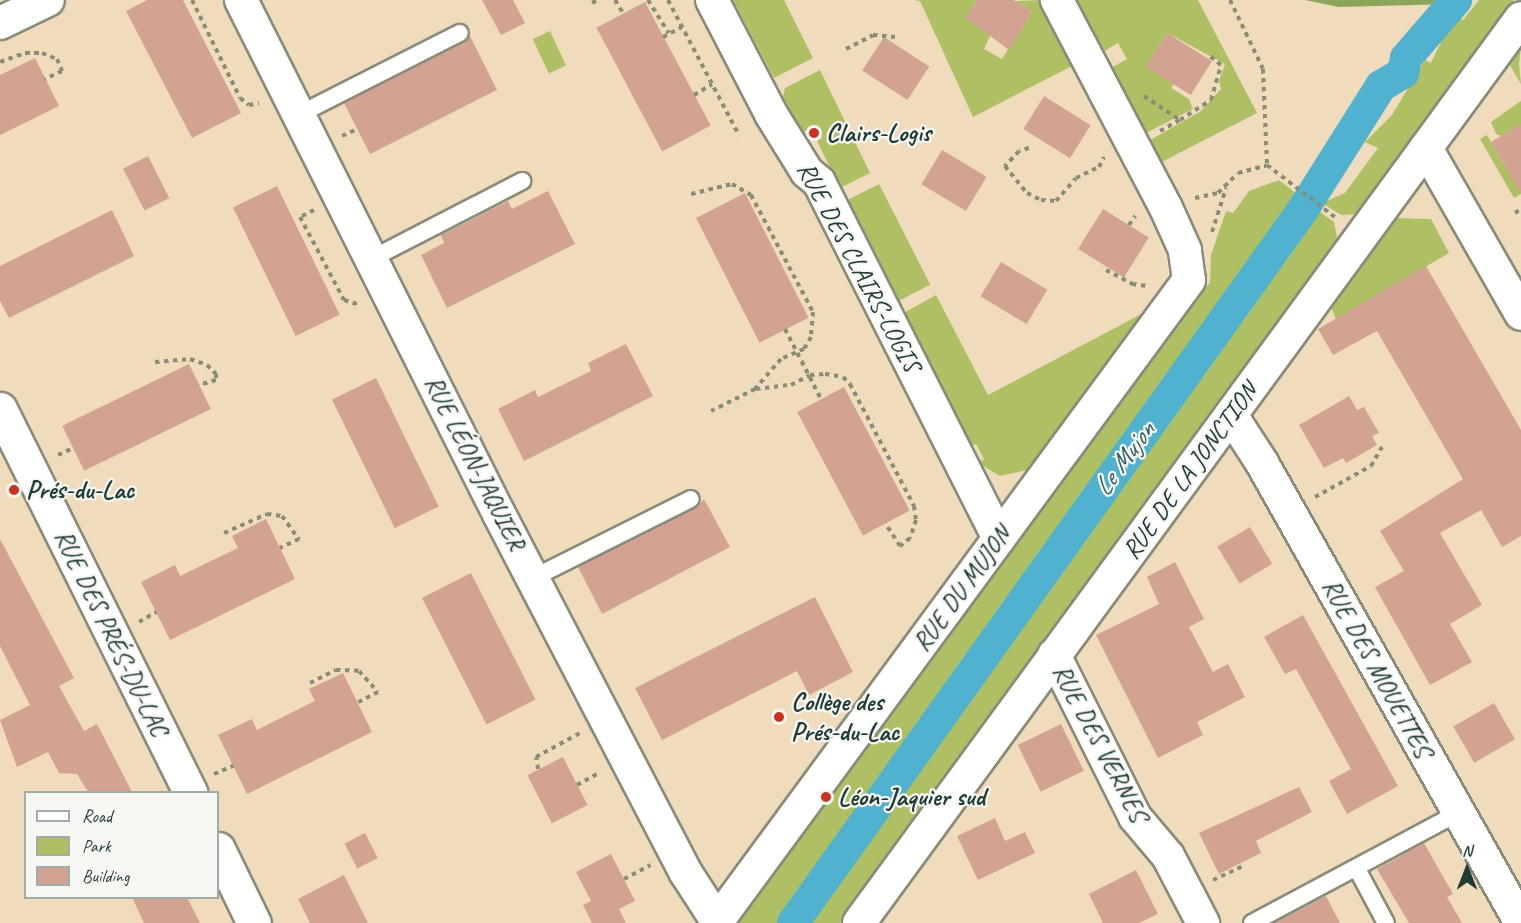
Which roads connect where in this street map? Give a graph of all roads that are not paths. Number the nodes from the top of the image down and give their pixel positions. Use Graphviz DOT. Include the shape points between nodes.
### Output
graph roads {
  1 [pos="48,0"];
  2 [pos="241,0"];
  3 [pos="712,0"];
  4 [pos="1057,0"];
  5 [pos="1521,18"];
  6 [pos="0,23"];
  7 [pos="460,33"];
  8 [pos="293,102"];
  9 [pos="1426,148"];
  10 [pos="522,181"];
  11 [pos="373,258"];
  12 [pos="1521,314"];
  13 [pos="0,409"];
  14 [pos="1231,415"];
  15 [pos="691,499"];
  16 [pos="999,538"];
  17 [pos="535,577"];
  18 [pos="1054,655"];
  19 [pos="201,784"];
  20 [pos="1458,813"];
  21 [pos="219,851"];
  22 [pos="1357,869"];
  23 [pos="717,922"];
  24 [pos="254,923"];
  25 [pos="859,923"];
  26 [pos="1203,923"];
  27 [pos="1252,923"];
  28 [pos="1386,923"];
  29 [pos="1521,923"];
  1 -- 6 [label="street"];
  2 -- 8 [label="street, RUE LÉON-JAQUIER"];
  3 -- 16 [label="street, RUE DES CLAIRS-LOGIS" via="771,114 807,172 819,182"];
  4 -- 16 [label="street, RUE DU MUJON" via="1166,208 1185,250 1189,274 1183,292"];
  5 -- 9 [label="street, RUE DE LA JONCTION"];
  7 -- 8 [label="lane"];
  8 -- 11 [label="street, RUE LÉON-JAQUIER"];
  9 -- 12 [label="street"];
  9 -- 14 [label="street, RUE DE LA JONCTION"];
  10 -- 11 [label="lane"];
  11 -- 17 [label="street, RUE LÉON-JAQUIER" via="499,514"];
  13 -- 19 [label="street, RUE DES PRÉS-DU-LAC"];
  14 -- 18 [label="street, RUE DE LA JONCTION"];
  14 -- 20 [label="street, RUE DES MOUETTES" via="1262,463"];
  15 -- 17 [label="lane"];
  16 -- 23 [label="street, RUE DU MUJON"];
  17 -- 23 [label="street, RUE LÉON-JAQUIER" via="686,873"];
  18 -- 25 [label="street, RUE DE LA JONCTION"];
  18 -- 26 [label="street, RUE DES VERNES" via="1135,817 1168,856"];
  20 -- 22 [label="lane"];
  20 -- 29 [label="street, RUE DES MOUETTES"];
  21 -- 24 [label="street"];
  22 -- 27 [label="lane"];
  22 -- 28 [label="lane"];
}
